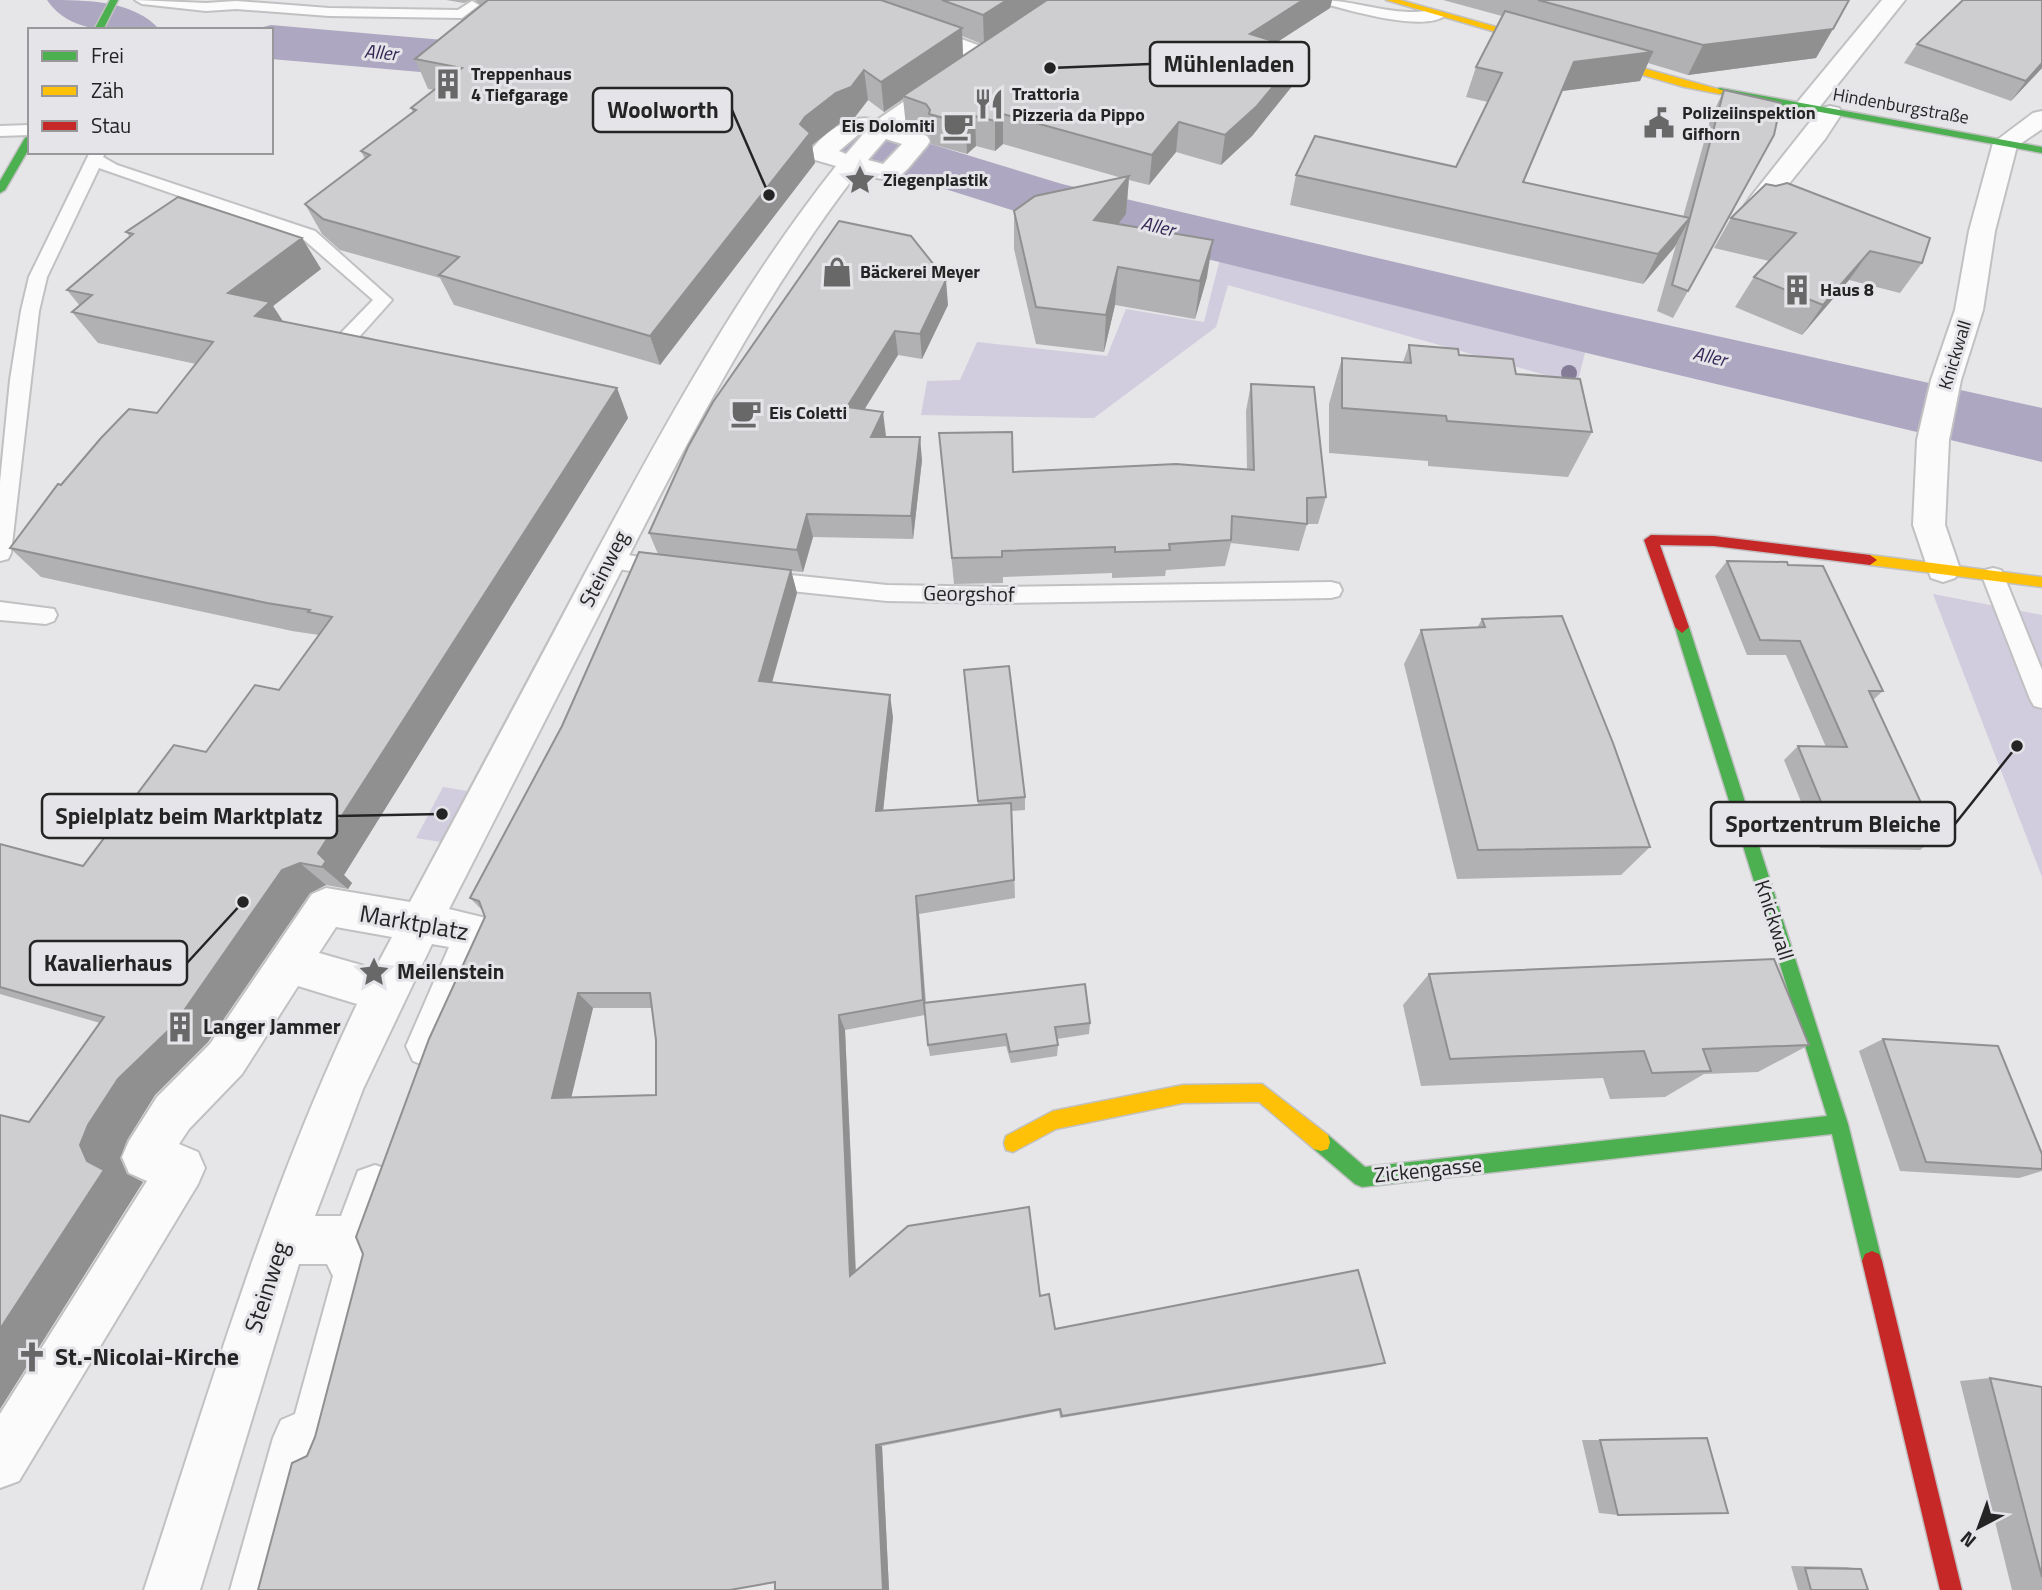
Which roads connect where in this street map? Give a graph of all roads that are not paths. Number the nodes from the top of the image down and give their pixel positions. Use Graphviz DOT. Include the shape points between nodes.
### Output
graph roads {
  1 [pos="142,0"];
  2 [pos="220,0"];
  3 [pos="852,0"];
  4 [pos="1326,0"];
  5 [pos="1390,0"];
  6 [pos="1894,0"];
  7 [pos="112,3"];
  8 [pos="236,5"];
  9 [pos="472,5"];
  10 [pos="1439,15"];
  11 [pos="99,28"];
  12 [pos="1008,42"];
  13 [pos="986,56"];
  14 [pos="1817,111"];
  15 [pos="2042,118"];
  16 [pos="881,129"];
  17 [pos="0,131"];
  18 [pos="28,139"];
  19 [pos="28,141"];
  20 [pos="2004,143"];
  21 [pos="2042,150"];
  22 [pos="97,156"];
  23 [pos="851,164"];
  24 [pos="0,190"];
  25 [pos="1758,205"];
  26 [pos="382,349"];
  27 [pos="0,553"];
  28 [pos="608,560"];
  29 [pos="1943,569"];
  30 [pos="692,572"];
  31 [pos="1993,576"];
  32 [pos="744,578"];
  33 [pos="2042,582"];
  34 [pos="1331,590"];
  35 [pos="0,611"];
  36 [pos="46,615"];
  37 [pos="2042,699"];
  38 [pos="421,924"];
  39 [pos="289,964"];
  40 [pos="385,992"];
  41 [pos="412,1087"];
  42 [pos="1839,1124"];
  43 [pos="1013,1143"];
  44 [pos="389,1149"];
  45 [pos="282,1240"];
  46 [pos="356,1240"];
  47 [pos="0,1462"];
  48 [pos="172,1590"];
  49 [pos="258,1590"];
  50 [pos="1951,1590"];
  1 -- 8 [label="lane" via="206,7"];
  2 -- 8 [label="lane"];
  3 -- 13 [label="street" via="881,19"];
  4 -- 10 [label="lane" via="1412,19"];
  5 -- 10 [label="street, Hindenburgstraße"];
  6 -- 14 [label="street"];
  7 -- 11 [label="street"];
  8 -- 9 [label="lane" via="462,14"];
  10 -- 14 [label="street, Hindenburgstraße" via="1687,85"];
  12 -- 13 [label="street"];
  13 -- 16 [label="street"];
  14 -- 20 [label="street, Hindenburgstraße"];
  14 -- 25 [label="street" via="1816,134"];
  15 -- 20 [label="street"];
  16 -- 23 [label="street" via="855,125 821,154"];
  16 -- 23 [label="street" via="918,141 888,174"];
  17 -- 18 [label="lane"];
  19 -- 24 [label="street"];
  20 -- 21 [label="street, Hindenburgstraße"];
  20 -- 29 [label="street, Knickwall" via="1969,310 1933,440 1929,525"];
  22 -- 26 [label="lane" via="111,168 309,236 383,300 345,340"];
  22 -- 27 [label="lane" via="38,276 32,298"];
  23 -- 28 [label="street, Steinweg" via="760,289"];
  28 -- 30 [label="lane"];
  28 -- 38 [label="street, Steinweg"];
  29 -- 31 [label="street, Knickwall"];
  29 -- 42 [label="street, Knickwall" via="1714,541 1651,540 1669,584"];
  31 -- 33 [label="street, Knickwall"];
  31 -- 37 [label="lane"];
  32 -- 34 [label="lane, Georgshof" via="887,593"];
  35 -- 36 [label="lane"];
  38 -- 39 [label="street, Marktplatz" via="326,907"];
  38 -- 40 [label="street, Steinweg"];
  38 -- 41 [label="street, Marktplatz" via="479,933"];
  39 -- 40 [label="street"];
  39 -- 47 [label="street, Marktplatz" via="226,1059 173,1113 145,1157 182,1168"];
  40 -- 45 [label="street, Steinweg" via="343,1082"];
  42 -- 43 [label="street, Zickengasse" via="1362,1177 1262,1093 1196,1094 1053,1120"];
  42 -- 50 [label="street, Knickwall"];
  44 -- 46 [label="street"];
  45 -- 46 [label="street"];
  45 -- 48 [label="street, Steinweg"];
  46 -- 49 [label="street" via="349,1259 361,1261 315,1437 299,1438"];
}
